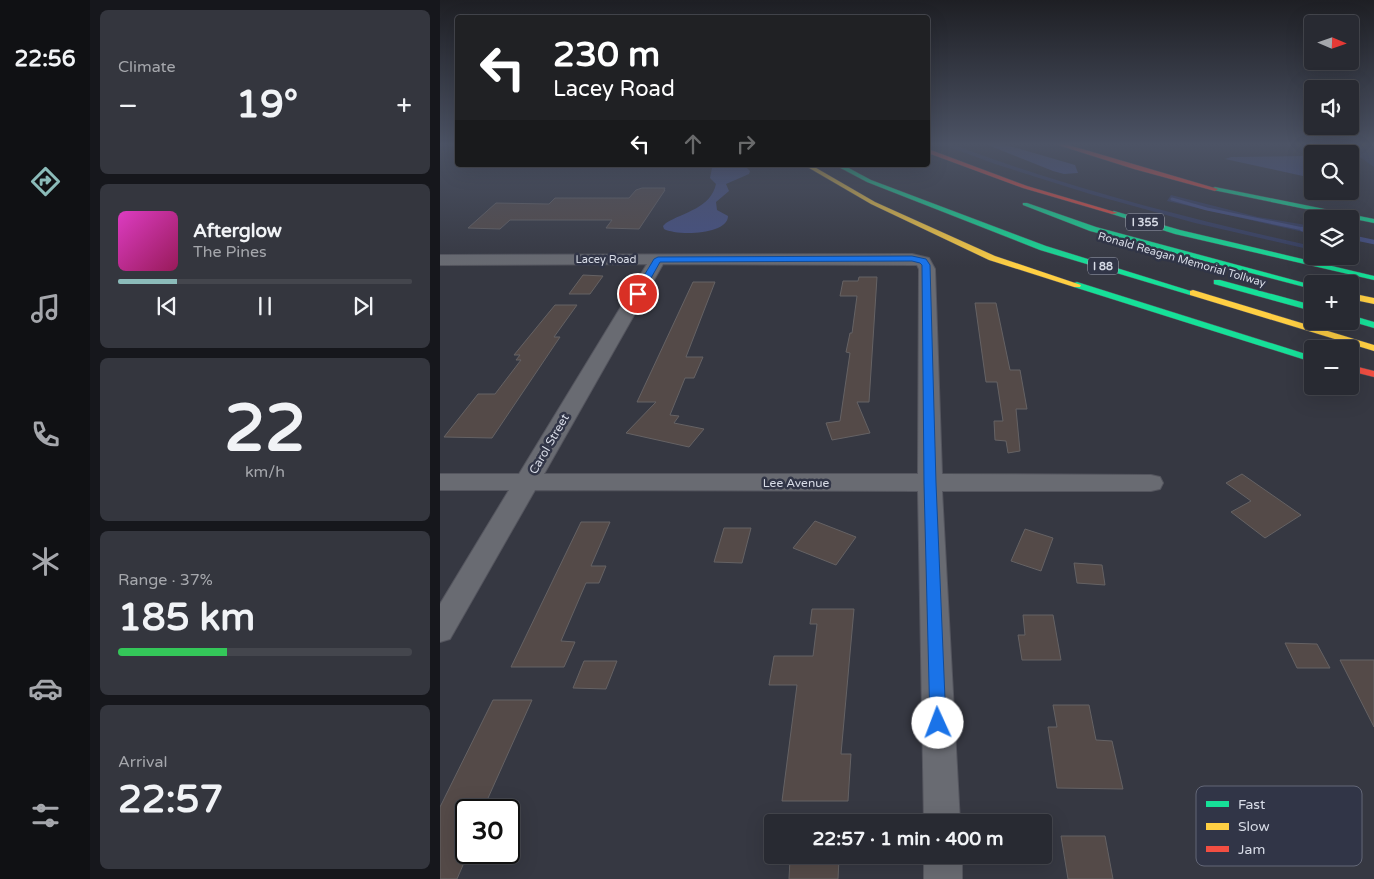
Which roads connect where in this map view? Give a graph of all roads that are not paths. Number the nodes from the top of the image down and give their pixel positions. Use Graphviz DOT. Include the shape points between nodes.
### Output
graph roads {
  1 [pos="842,185"];
  2 [pos="879,185"];
  3 [pos="1020,185"];
  4 [pos="1206,185"];
  5 [pos="1267,188"];
  6 [pos="1010,199"];
  7 [pos="1374,210"];
  8 [pos="1374,221"];
  9 [pos="658,259"];
  10 [pos="440,260"];
  11 [pos="1202,278"];
  12 [pos="1371,278"];
  13 [pos="1304,285"];
  14 [pos="1359,298"];
  15 [pos="1374,301"];
  16 [pos="1304,306"];
  17 [pos="1359,321"];
  18 [pos="1374,325"];
  19 [pos="1374,348"];
  20 [pos="1304,357"];
  21 [pos="1359,370"];
  22 [pos="1374,374"];
  23 [pos="440,482"];
  24 [pos="526,482"];
  25 [pos="930,483"];
  26 [pos="1151,483"];
  27 [pos="440,630"];
  28 [pos="942,814"];
  29 [pos="943,864"];
  30 [pos="943,879"];
  1 -- 20 [label="main road" via="873,203 992,258"];
  2 -- 19 [label="main road, I 88" via="1043,248"];
  3 -- 12 [label="main road, I 355" via="1178,232"];
  4 -- 8 [label="main road"];
  5 -- 7 [label="main road"];
  6 -- 13 [label="main road, I 355" via="1093,229"];
  9 -- 10 [label="street, Lacey Road"];
  9 -- 24 [label="street, Carol Street"];
  9 -- 25 [label="street, Lacey Road" via="923,261 927,270"];
  11 -- 16 [label="main road, Ronald Reagan Memorial Tollway"];
  14 -- 15 [label="main road"];
  17 -- 18 [label="main road"];
  21 -- 22 [label="main road"];
  23 -- 24 [label="street, Lee Avenue"];
  24 -- 25 [label="street, Lee Avenue"];
  24 -- 27 [label="street, Carol Street"];
  25 -- 26 [label="street, Lee Avenue"];
  25 -- 28 [label="street"];
  29 -- 30 [label="street"];
}
